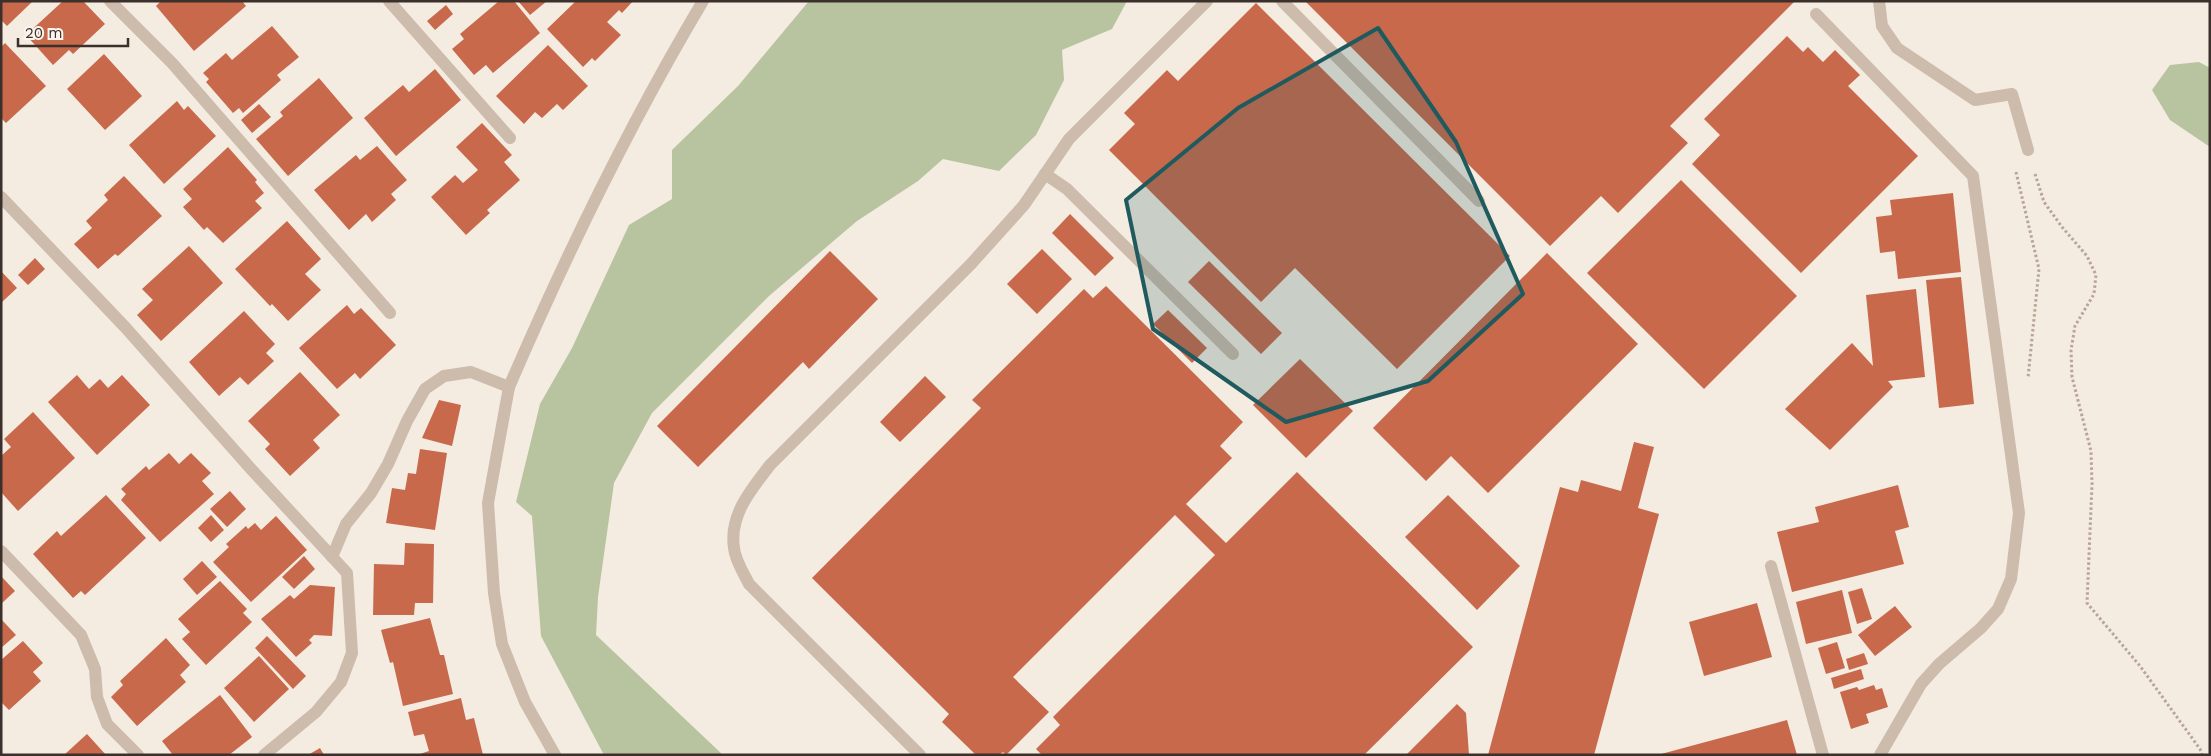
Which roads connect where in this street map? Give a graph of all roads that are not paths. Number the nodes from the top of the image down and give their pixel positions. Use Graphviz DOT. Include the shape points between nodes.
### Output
graph roads {
  1 [pos="110,1"];
  2 [pos="389,1"];
  3 [pos="703,1"];
  4 [pos="1207,1"];
  5 [pos="1282,1"];
  6 [pos="1879,1"];
  7 [pos="1816,14"];
  8 [pos="510,138"];
  9 [pos="2028,150"];
  10 [pos="1045,174"];
  11 [pos="1,197"];
  12 [pos="1479,201"];
  13 [pos="390,313"];
  14 [pos="1233,354"];
  15 [pos="509,387"];
  16 [pos="1,551"];
  17 [pos="332,557"];
  18 [pos="1771,566"];
  19 [pos="138,755"];
  20 [pos="264,755"];
  21 [pos="556,755"];
  22 [pos="920,755"];
  23 [pos="1822,755"];
  24 [pos="1880,755"];
  1 -- 13 [label="street" via="172,63"];
  2 -- 8 [label="street"];
  3 -- 15 [label="street" via="594,202"];
  4 -- 10 [label="street" via="1069,139"];
  5 -- 12 [label="street"];
  6 -- 9 [label="street" via="1882,26 1897,48 1975,100 2012,94"];
  7 -- 24 [label="street" via="1973,176 2019,513 2011,579 1998,609 1921,684"];
  10 -- 14 [label="street" via="1067,189"];
  10 -- 22 [label="street" via="1024,205 971,264 770,465 747,495 734,523 734,550 749,584"];
  11 -- 17 [label="street" via="125,327"];
  15 -- 17 [label="street" via="471,372 444,376 425,389 384,471 346,524"];
  15 -- 21 [label="street" via="488,503 494,593 502,644 525,702"];
  16 -- 19 [label="street" via="81,635 94,669 97,697 107,724"];
  17 -- 20 [label="street" via="347,573 352,653 342,682 316,712"];
  18 -- 23 [label="street"];
}
